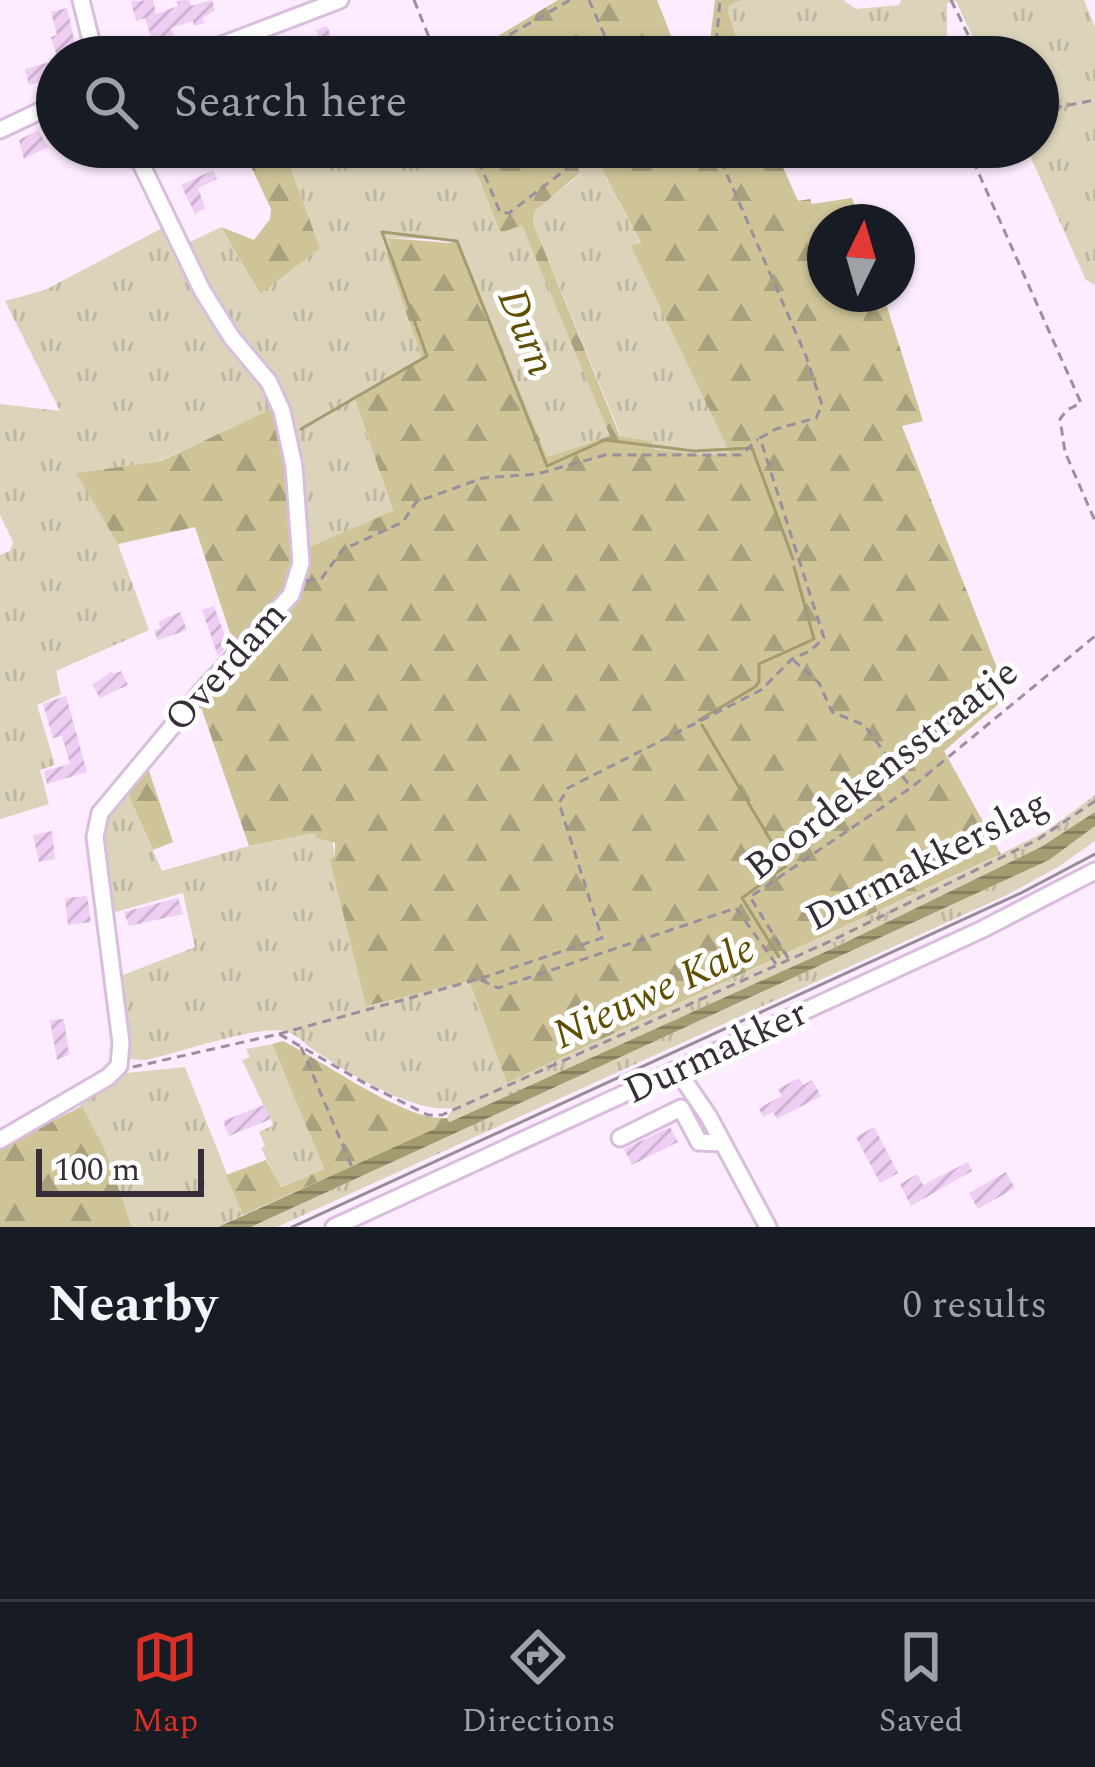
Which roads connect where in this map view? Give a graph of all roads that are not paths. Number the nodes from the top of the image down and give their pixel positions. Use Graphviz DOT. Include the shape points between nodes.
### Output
graph roads {
  1 [pos="82,0"];
  2 [pos="340,0"];
  3 [pos="90,36"];
  4 [pos="245,36"];
  5 [pos="36,113"];
  6 [pos="0,130"];
  7 [pos="144,168"];
  8 [pos="1095,871"];
  9 [pos="677,1070"];
  10 [pos="620,1138"];
  11 [pos="0,1140"];
  12 [pos="723,1143"];
  13 [pos="334,1227"];
  14 [pos="768,1227"];
  1 -- 3 [label="street"];
  2 -- 4 [label="street"];
  5 -- 6 [label="street"];
  7 -- 11 [label="street, Overdam" via="202,290 282,411 302,539 298,580 100,813 95,837 119,1066"];
  8 -- 9 [label="street, Durmakker"];
  9 -- 12 [label="street"];
  9 -- 13 [label="street, Durmakker"];
  10 -- 12 [label="street" via="681,1108 699,1142"];
  12 -- 14 [label="street"];
}
